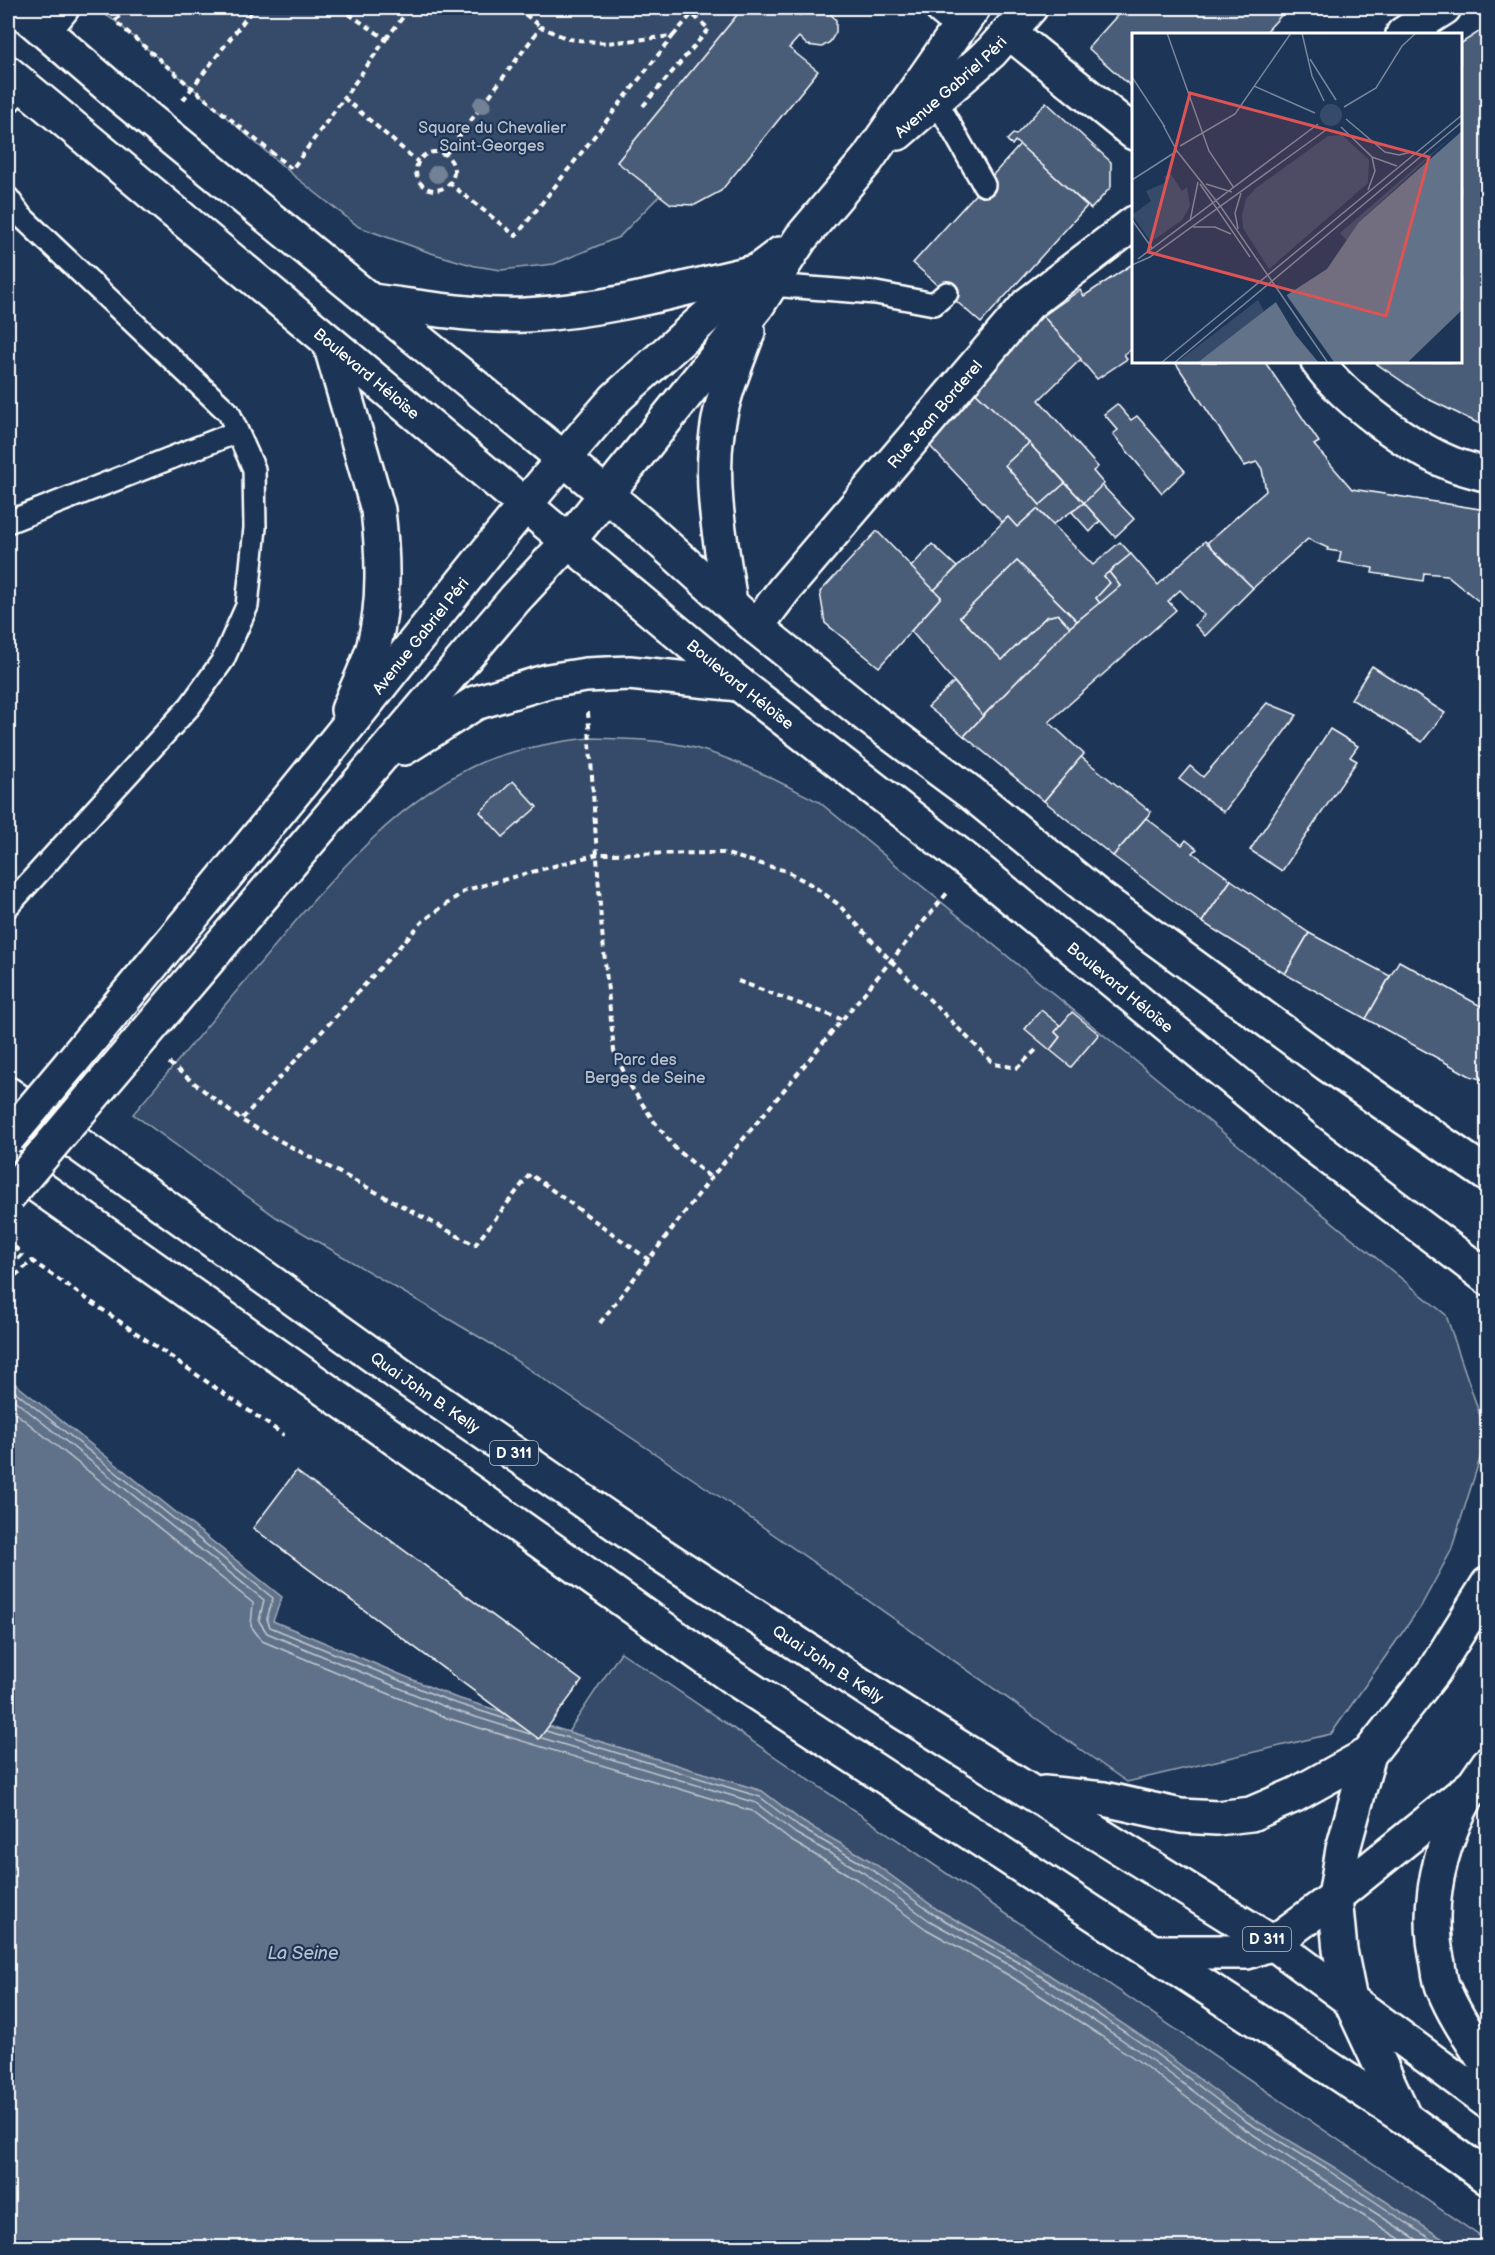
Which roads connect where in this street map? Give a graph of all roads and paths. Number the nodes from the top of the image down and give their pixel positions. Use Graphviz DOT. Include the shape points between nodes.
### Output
graph roads {
  1 [pos="18,8"];
  2 [pos="126,8"];
  3 [pos="254,8"];
  4 [pos="340,8"];
  5 [pos="410,8"];
  6 [pos="517,8"];
  7 [pos="697,8"];
  8 [pos="1444,8"];
  9 [pos="958,13"];
  10 [pos="692,14"];
  11 [pos="53,19"];
  12 [pos="1020,20"];
  13 [pos="542,27"];
  14 [pos="1405,33"];
  15 [pos="673,36"];
  16 [pos="386,39"];
  17 [pos="13,87"];
  18 [pos="192,88"];
  19 [pos="344,98"];
  20 [pos="937,102"];
  21 [pos="643,106"];
  22 [pos="1132,131"];
  23 [pos="445,155"];
  24 [pos="867,159"];
  25 [pos="418,162"];
  26 [pos="450,183"];
  27 [pos="984,185"];
  28 [pos="8,198"];
  29 [pos="1132,224"];
  30 [pos="761,288"];
  31 [pos="947,293"];
  32 [pos="371,301"];
  33 [pos="330,344"];
  34 [pos="1319,363"];
  35 [pos="237,432"];
  36 [pos="564,459"];
  37 [pos="1488,475"];
  38 [pos="606,494"];
  39 [pos="524,505"];
  40 [pos="8,522"];
  41 [pos="567,543"];
  42 [pos="730,603"];
  43 [pos="756,627"];
  44 [pos="739,684"];
  45 [pos="588,708"];
  46 [pos="333,744"];
  47 [pos="374,767"];
  48 [pos="598,854"];
  49 [pos="948,891"];
  50 [pos="8,906"];
  51 [pos="890,960"];
  52 [pos="8,964"];
  53 [pos="8,981"];
  54 [pos="738,981"];
  55 [pos="841,1019"];
  56 [pos="1040,1047"];
  57 [pos="161,1056"];
  58 [pos="8,1094"];
  59 [pos="242,1120"];
  60 [pos="8,1138"];
  61 [pos="8,1165"];
  62 [pos="1488,1175"];
  63 [pos="711,1178"];
  64 [pos="8,1196"];
  65 [pos="8,1239"];
  66 [pos="649,1260"];
  67 [pos="8,1269"];
  68 [pos="1488,1278"];
  69 [pos="8,1279"];
  70 [pos="600,1323"];
  71 [pos="284,1435"];
  72 [pos="1488,1584"];
  73 [pos="1369,1754"];
  74 [pos="1480,1775"];
  75 [pos="1034,1792"];
  76 [pos="1335,1897"];
  77 [pos="1273,1943"];
  78 [pos="1153,1952"];
  79 [pos="1350,2000"];
  80 [pos="1488,2066"];
  81 [pos="1488,2102"];
  82 [pos="1405,2118"];
  83 [pos="1488,2178"];
  1 -- 11 [label="main road"];
  2 -- 18 [label="path" via="115,21"];
  3 -- 18 [label="path"];
  4 -- 16 [label="path"];
  5 -- 16 [label="path"];
  6 -- 13 [label="path"];
  7 -- 10 [label="path"];
  8 -- 14 [label="main road"];
  9 -- 24 [label="main road, Avenue Gabriel Péri"];
  10 -- 15 [label="path"];
  10 -- 21 [label="path" via="709,29"];
  11 -- 32 [label="main road" via="120,96"];
  12 -- 20 [label="main road, Avenue Gabriel Péri"];
  12 -- 22 [label="main road"];
  13 -- 15 [label="path" via="568,39 607,43"];
  13 -- 23 [label="path"];
  15 -- 26 [label="path" via="516,236"];
  16 -- 19 [label="path"];
  17 -- 33 [label="main road, Boulevard Héloïse"];
  18 -- 19 [label="path" via="292,169"];
  19 -- 25 [label="path"];
  20 -- 24 [label="main road, Avenue Gabriel Péri"];
  20 -- 27 [label="lane"];
  23 -- 25 [label="path" via="434,152"];
  23 -- 26 [label="path" via="453,165"];
  24 -- 30 [label="main road, Avenue Gabriel Péri"];
  25 -- 26 [label="path" via="416,174 427,188 439,190"];
  28 -- 35 [label="lane" via="21,216 229,413"];
  29 -- 43 [label="main road, Rue Jean Borderel" via="1028,304"];
  30 -- 31 [label="lane" via="876,293 934,304"];
  30 -- 32 [label="main road" via="525,315 471,314"];
  30 -- 36 [label="main road, Avenue Gabriel Péri" via="616,399"];
  30 -- 38 [label="main road, Avenue Gabriel Péri"];
  30 -- 42 [label="main road" via="726,393 717,433 716,506"];
  32 -- 36 [label="main road"];
  33 -- 39 [label="main road, Boulevard Héloïse"];
  33 -- 46 [label="main road" via="378,510 383,590 374,646"];
  34 -- 37 [label="main road" via="1343,390 1422,450"];
  35 -- 40 [label="lane"];
  35 -- 50 [label="lane" via="254,469 255,528 247,606 223,660 190,706"];
  36 -- 38 [label="main road"];
  36 -- 39 [label="main road, Avenue Gabriel Péri"];
  38 -- 41 [label="main road, Avenue Gabriel Péri"];
  38 -- 42 [label="main road"];
  39 -- 41 [label="main road, Boulevard Héloïse"];
  39 -- 46 [label="main road, Avenue Gabriel Péri"];
  41 -- 44 [label="main road, Boulevard Héloïse"];
  41 -- 47 [label="main road, Avenue Gabriel Péri"];
  42 -- 43 [label="main road"];
  43 -- 62 [label="main road" via="1100,898 1327,1064"];
  44 -- 47 [label="main road" via="628,673 548,681 475,704"];
  44 -- 68 [label="main road, Boulevard Héloïse" via="971,864 1310,1143"];
  45 -- 48 [label="path"];
  46 -- 60 [label="main road, Avenue Gabriel Péri, bridge"];
  47 -- 64 [label="main road, Avenue Gabriel Péri, bridge"];
  48 -- 51 [label="path" via="723,853 786,872 838,904"];
  48 -- 59 [label="path" via="466,890 423,921"];
  48 -- 63 [label="path" via="614,1051 653,1120 675,1148"];
  49 -- 51 [label="path"];
  51 -- 55 [label="path"];
  51 -- 56 [label="path" via="994,1064 1017,1068"];
  52 -- 53 [label="path"];
  54 -- 55 [label="path"];
  55 -- 63 [label="path"];
  57 -- 59 [label="path"];
  58 -- 75 [label="main road, Quai John B. Kelly / D 311" via="399,1374 657,1552 904,1713"];
  59 -- 66 [label="path" via="475,1245 530,1174"];
  61 -- 78 [label="main road" via="732,1677"];
  63 -- 66 [label="path"];
  65 -- 67 [label="path" via="22,1255"];
  66 -- 70 [label="path"];
  69 -- 71 [label="path" via="32,1261"];
  72 -- 73 [label="main road" via="1434,1671"];
  73 -- 75 [label="main road" via="1295,1795 1251,1814 1217,1818 1181,1816 1104,1799"];
  73 -- 76 [label="main road" via="1343,1849"];
  74 -- 76 [label="main road"];
  74 -- 80 [label="main road" via="1442,1854 1433,1901 1434,1948 1443,1989"];
  75 -- 77 [label="main road, D 311"];
  76 -- 77 [label="main road"];
  76 -- 79 [label="main road"];
  77 -- 78 [label="main road" via="1247,1952"];
  77 -- 79 [label="main road, D 311"];
  78 -- 82 [label="main road"];
  79 -- 81 [label="main road, D 311"];
  79 -- 82 [label="main road"];
  82 -- 83 [label="main road"];
}
